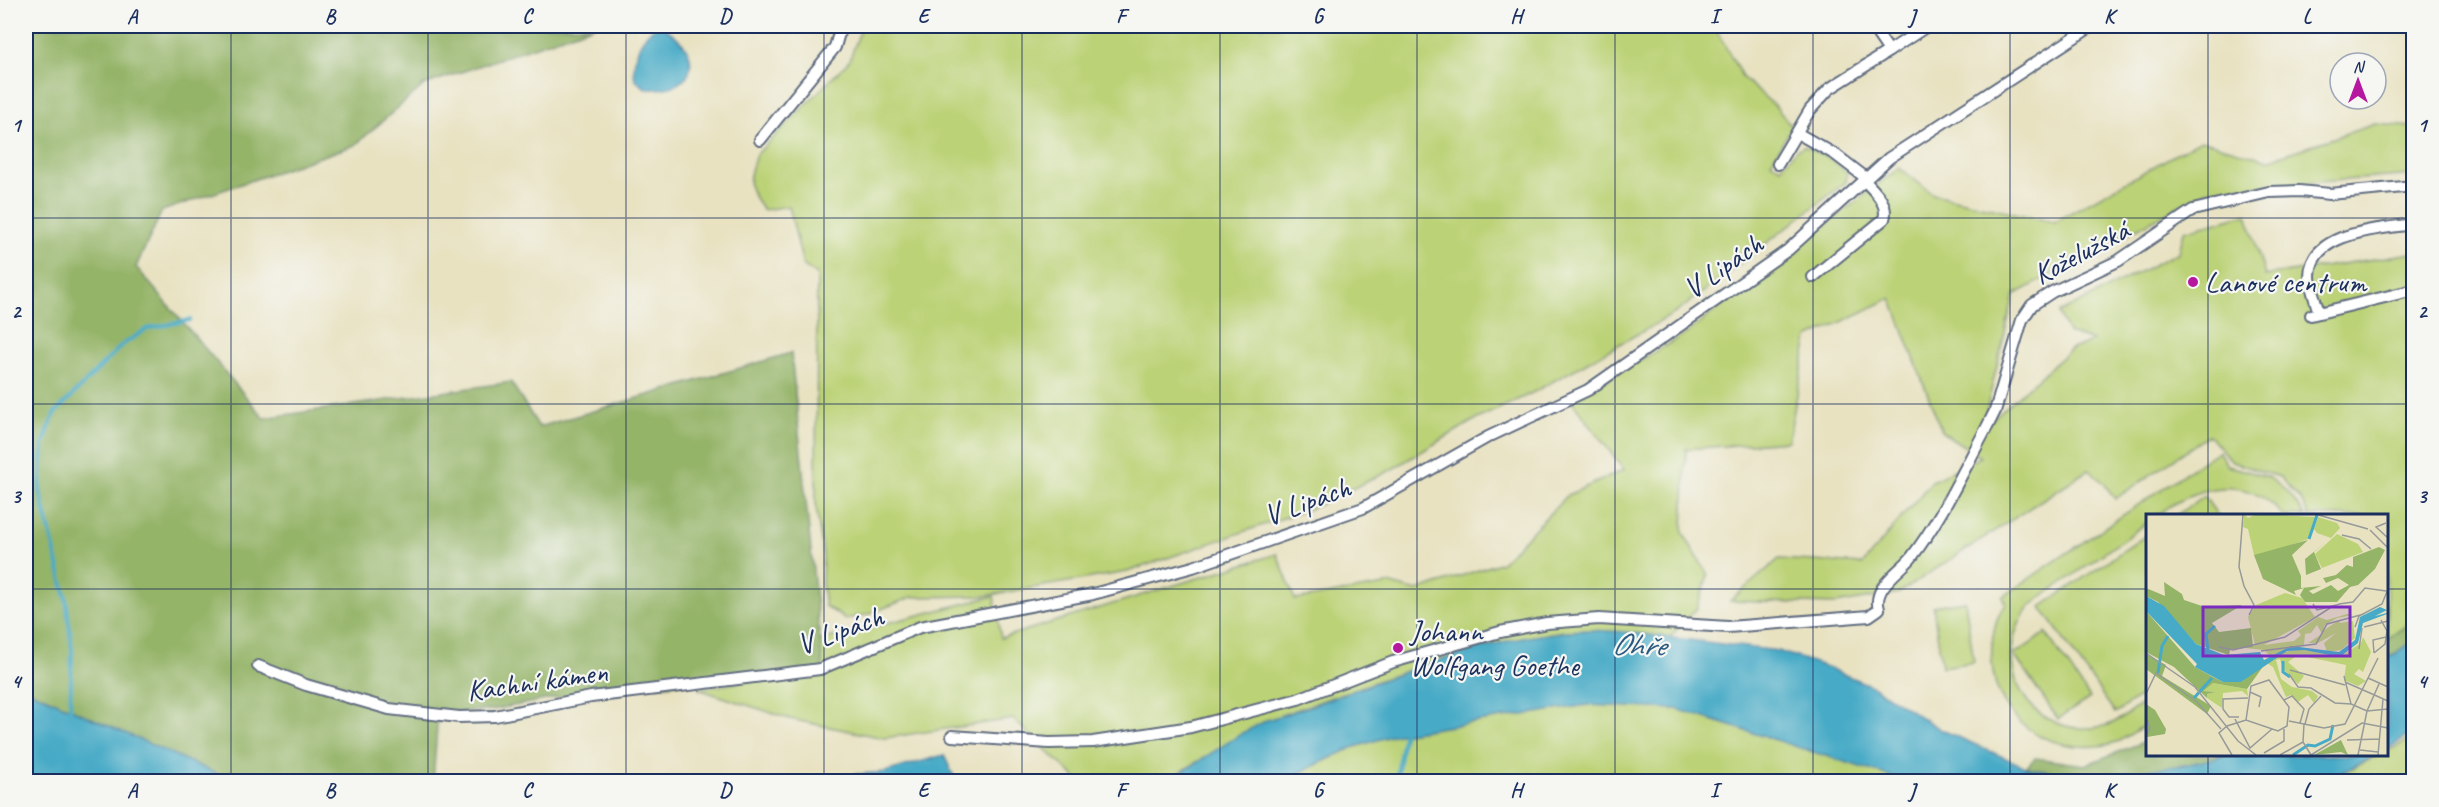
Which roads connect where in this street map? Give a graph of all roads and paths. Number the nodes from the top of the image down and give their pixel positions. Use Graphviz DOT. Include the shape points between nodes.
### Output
graph roads {
  1 [pos="841,26"];
  2 [pos="1872,26"];
  3 [pos="1927,26"];
  4 [pos="2091,26"];
  5 [pos="1889,51"];
  6 [pos="1797,133"];
  7 [pos="760,140"];
  8 [pos="1778,164"];
  9 [pos="1865,179"];
  10 [pos="2414,186"];
  11 [pos="2414,224"];
  12 [pos="1813,277"];
  13 [pos="2414,290"];
  14 [pos="258,666"];
  15 [pos="686,687"];
  16 [pos="952,736"];
  1 -- 7 [label="street" via="835,47"];
  2 -- 5 [label="street"];
  3 -- 5 [label="street"];
  4 -- 9 [label="street, V Lipách" via="1889,158"];
  5 -- 6 [label="street" via="1829,89 1810,110"];
  6 -- 8 [label="street"];
  6 -- 9 [label="street" via="1836,155"];
  9 -- 12 [label="street" via="1884,204 1884,219"];
  9 -- 15 [label="street, V Lipách" via="1788,250 1588,390 1488,437 1363,508 1193,567 1093,594 920,627 819,669"];
  10 -- 16 [label="street, Koželužská" via="2330,195 2269,192 2193,210 2118,261 2032,305 2022,320 1995,411 1934,525 1883,588 1878,598 1879,609 1860,618 1728,627 1599,620 1547,623 1500,632 1394,663 1289,702 1191,727 1093,742"];
  11 -- 13 [label="street" via="2339,238 2318,253 2310,275 2315,314"];
  14 -- 15 [label="street, Kachní kámen" via="306,686 389,709 466,717"];
}
